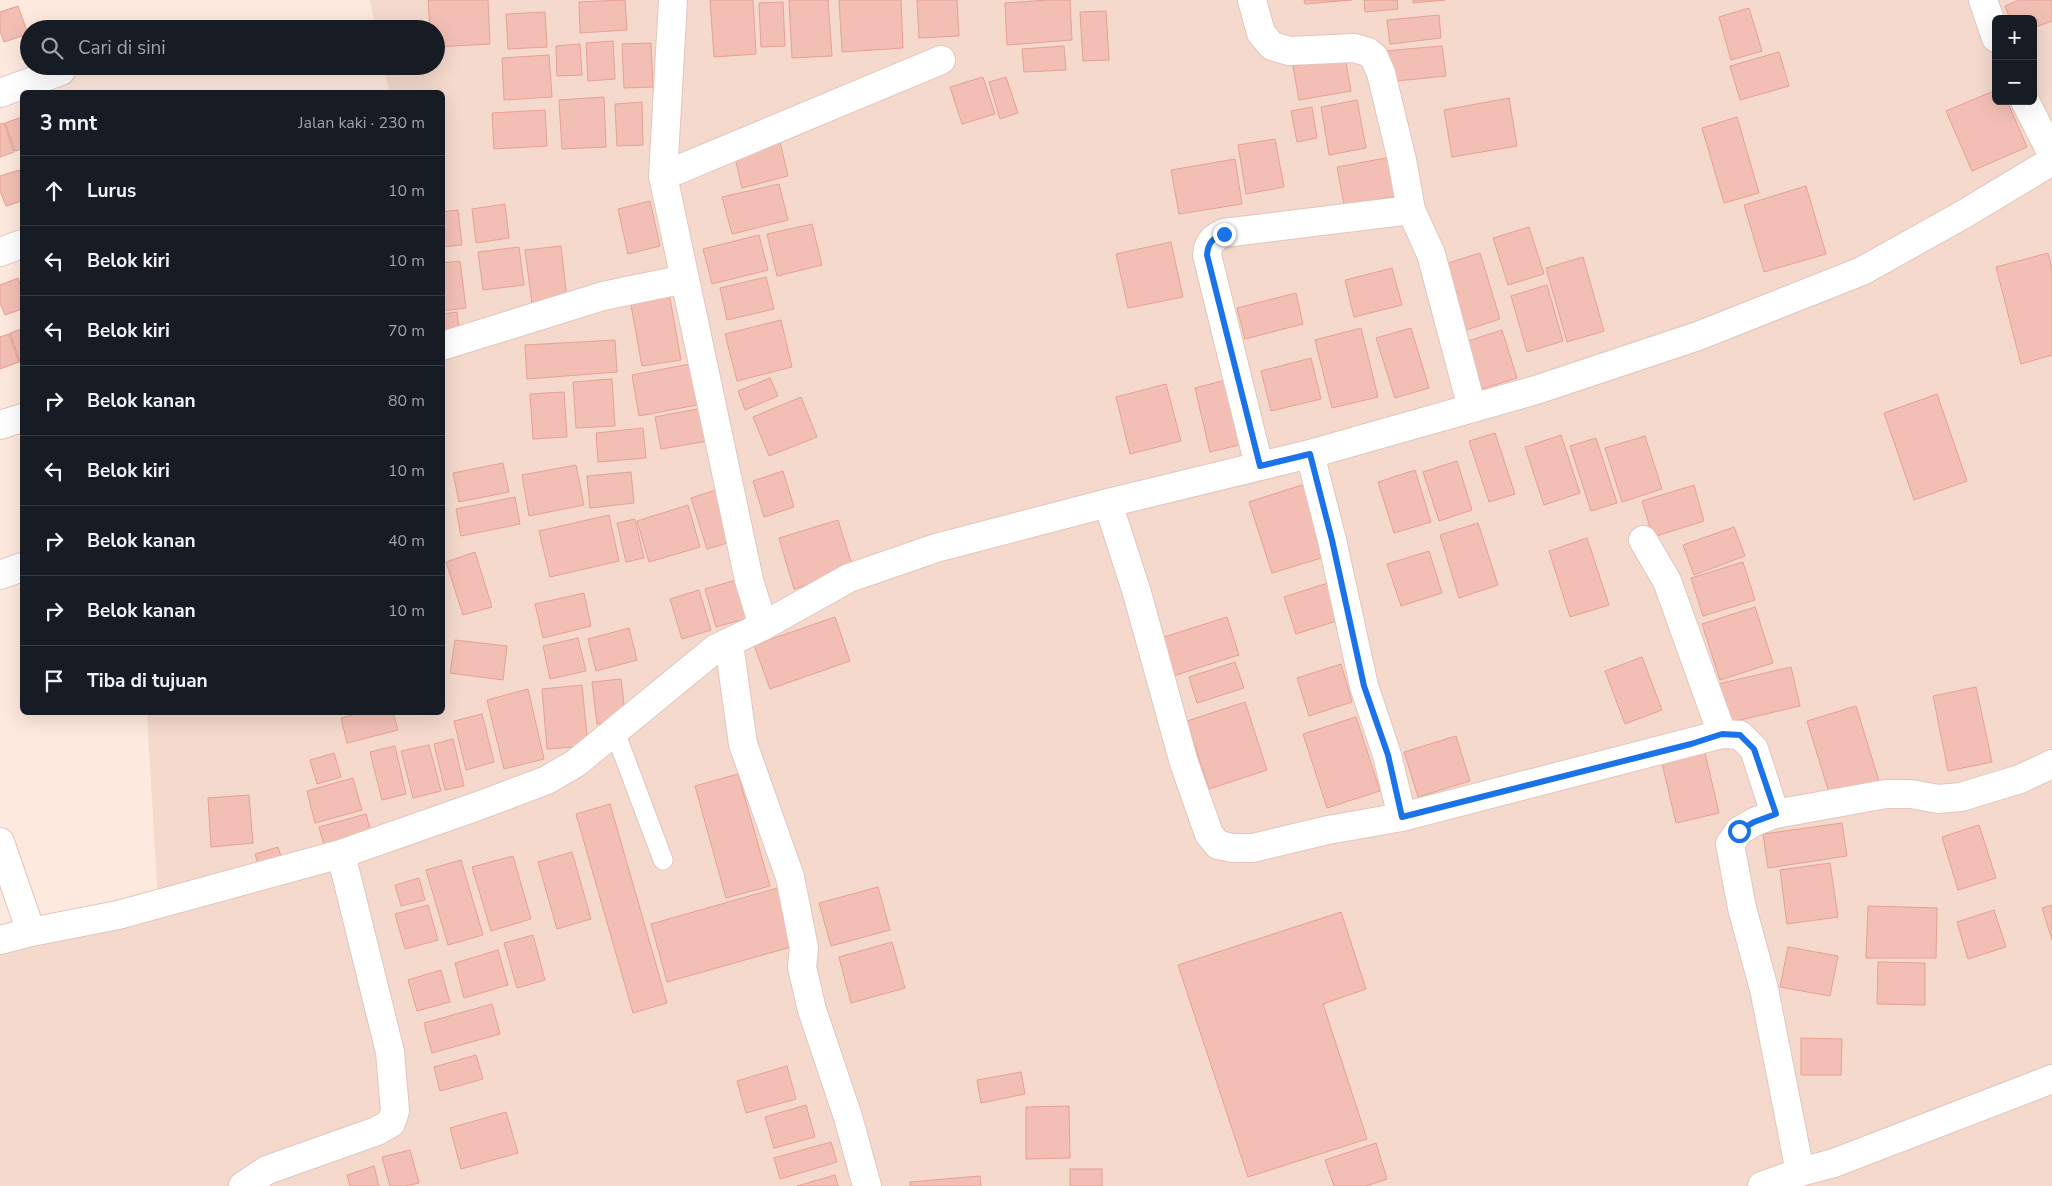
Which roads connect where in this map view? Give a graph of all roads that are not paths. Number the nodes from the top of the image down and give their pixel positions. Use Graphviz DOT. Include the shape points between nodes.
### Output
graph roads {
  1 [pos="672,0"];
  2 [pos="1252,0"];
  3 [pos="1983,0"];
  4 [pos="1992,26"];
  5 [pos="941,60"];
  6 [pos="50,75"];
  7 [pos="0,93"];
  8 [pos="2027,105"];
  9 [pos="2052,154"];
  10 [pos="2052,161"];
  11 [pos="663,176"];
  12 [pos="1411,210"];
  13 [pos="20,245"];
  14 [pos="0,252"];
  15 [pos="685,279"];
  16 [pos="445,345"];
  17 [pos="1472,408"];
  18 [pos="20,419"];
  19 [pos="0,425"];
  20 [pos="1310,454"];
  21 [pos="1260,466"];
  22 [pos="1108,503"];
  23 [pos="1643,540"];
  24 [pos="20,568"];
  25 [pos="0,574"];
  26 [pos="763,626"];
  27 [pos="729,644"];
  28 [pos="615,732"];
  29 [pos="1722,734"];
  30 [pos="2052,764"];
  31 [pos="1776,814"];
  32 [pos="1402,817"];
  33 [pos="0,842"];
  34 [pos="341,854"];
  35 [pos="663,860"];
  36 [pos="32,932"];
  37 [pos="0,940"];
  38 [pos="2052,1079"];
  39 [pos="1800,1172"];
  40 [pos="243,1186"];
  41 [pos="868,1186"];
  42 [pos="1762,1186"];
  1 -- 11 [label="street"];
  2 -- 12 [label="street" via="1261,33 1272,46 1289,51 1354,48 1374,57 1381,73"];
  3 -- 4 [label="street"];
  5 -- 11 [label="street"];
  6 -- 7 [label="street"];
  8 -- 9 [label="street"];
  10 -- 17 [label="street" via="1862,271 1698,336"];
  11 -- 15 [label="street"];
  12 -- 17 [label="street" via="1431,254"];
  12 -- 21 [label="street" via="1224,234 1208,244 1207,255"];
  13 -- 14 [label="street"];
  15 -- 16 [label="street" via="603,296"];
  15 -- 26 [label="street" via="749,580"];
  17 -- 20 [label="street"];
  18 -- 19 [label="street"];
  20 -- 21 [label="street"];
  20 -- 32 [label="street" via="1364,686 1388,755"];
  21 -- 22 [label="street"];
  22 -- 26 [label="street" via="936,548 848,578"];
  22 -- 32 [label="street" via="1137,593 1184,763 1209,834 1218,845 1253,848"];
  23 -- 29 [label="street" via="1667,581"];
  24 -- 25 [label="street"];
  26 -- 27 [label="street"];
  27 -- 28 [label="street" via="714,649"];
  27 -- 41 [label="street" via="742,744 790,877 804,948 802,968 812,1010"];
  28 -- 34 [label="street" via="576,763 546,780"];
  28 -- 35 [label="lane"];
  29 -- 31 [label="street" via="1740,735 1754,749"];
  29 -- 32 [label="street"];
  30 -- 31 [label="street" via="2020,779 1961,797 1938,799 1886,794"];
  31 -- 39 [label="street" via="1739,831 1730,844 1742,908 1764,989"];
  33 -- 36 [label="street"];
  34 -- 36 [label="street" via="118,915"];
  34 -- 40 [label="street" via="390,1052 396,1111 390,1123 377,1131 267,1170"];
  36 -- 37 [label="street"];
  38 -- 39 [label="street" via="1834,1163"];
  39 -- 42 [label="street"];
}
